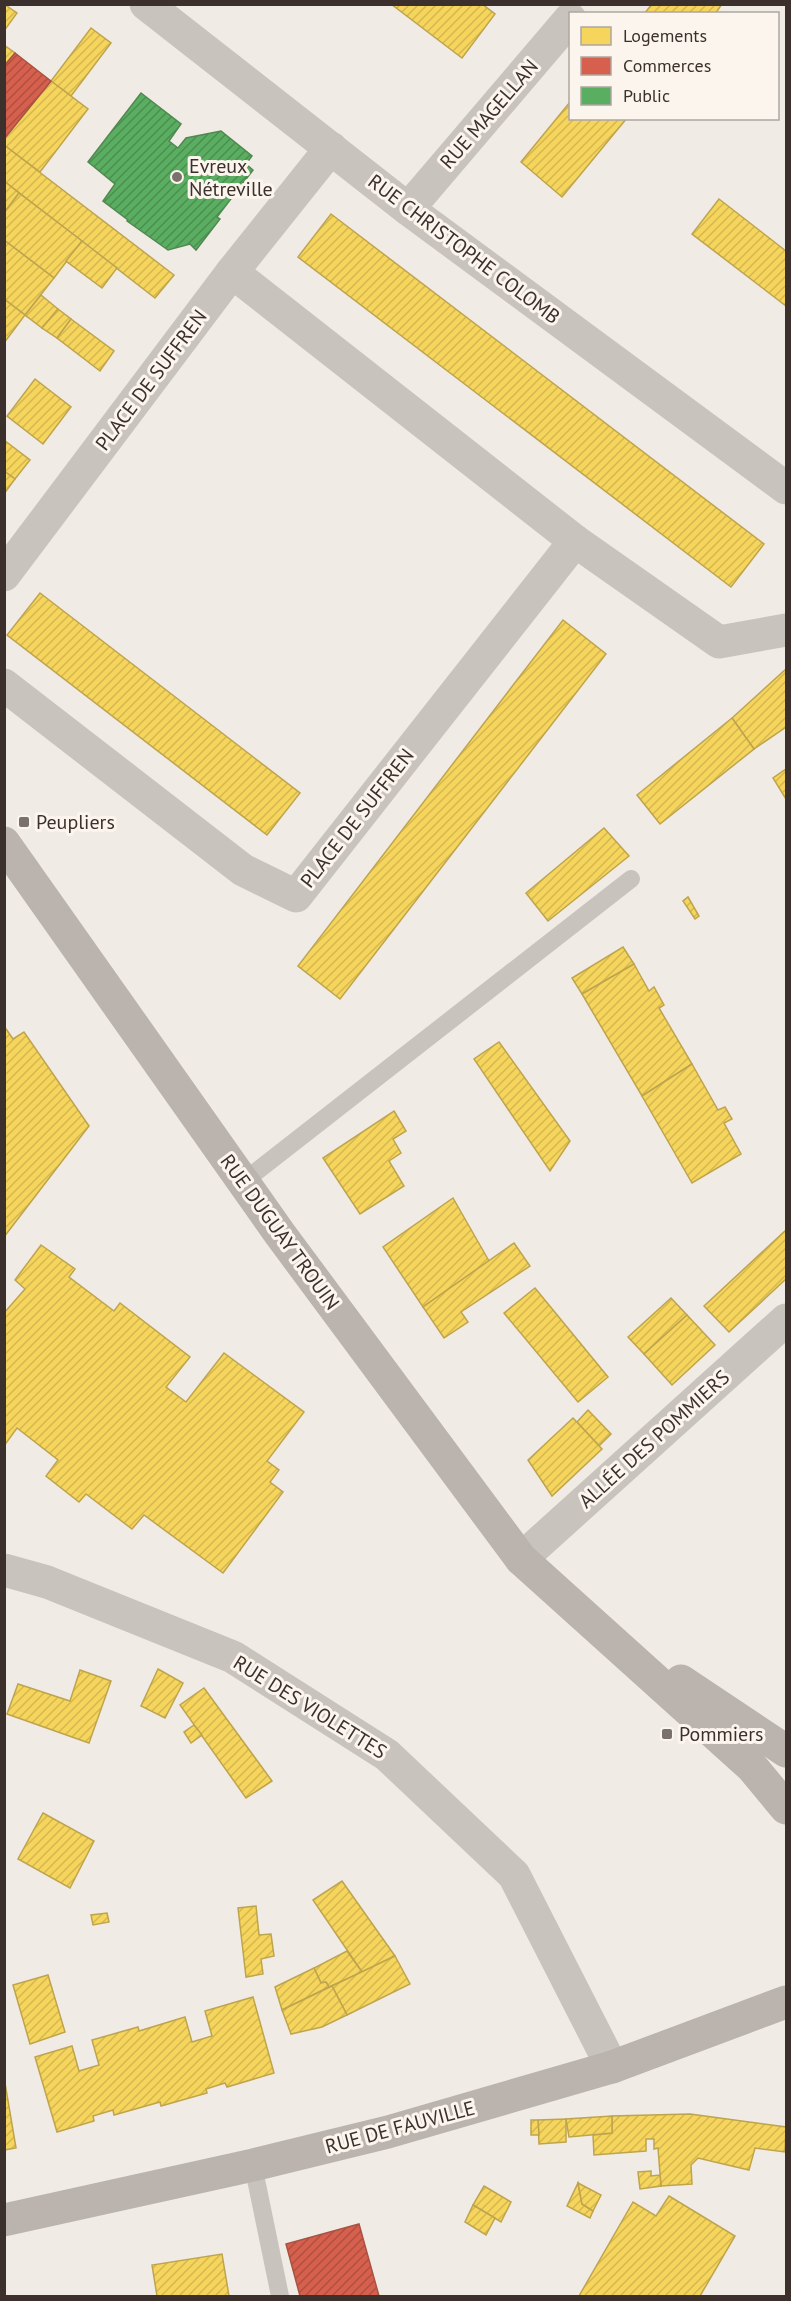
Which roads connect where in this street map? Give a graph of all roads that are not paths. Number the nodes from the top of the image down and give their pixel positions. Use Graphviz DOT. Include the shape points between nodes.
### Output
graph roads {
  1 [pos="146,4"];
  2 [pos="569,20"];
  3 [pos="331,148"];
  4 [pos="408,209"];
  5 [pos="232,272"];
  6 [pos="786,488"];
  7 [pos="575,541"];
  8 [pos="4,575"];
  9 [pos="786,630"];
  10 [pos="4,685"];
  11 [pos="4,843"];
  12 [pos="631,879"];
  13 [pos="243,1182"];
  14 [pos="786,1320"];
  15 [pos="521,1559"];
  16 [pos="4,1570"];
  17 [pos="572,1607"];
  18 [pos="786,1751"];
  19 [pos="786,1808"];
  20 [pos="786,2002"];
  21 [pos="612,2067"];
  22 [pos="253,2165"];
  23 [pos="4,2220"];
  24 [pos="280,2296"];
  1 -- 3 [label="street, RUE CHRISTOPHE COLOMB"];
  2 -- 4 [label="street, RUE MAGELLAN"];
  3 -- 4 [label="street, RUE CHRISTOPHE COLOMB"];
  3 -- 5 [label="street, PLACE DE SUFFREN"];
  4 -- 6 [label="street, RUE CHRISTOPHE COLOMB"];
  5 -- 7 [label="street"];
  5 -- 8 [label="street, PLACE DE SUFFREN"];
  7 -- 9 [label="street" via="719,642"];
  7 -- 10 [label="street, PLACE DE SUFFREN" via="296,896 243,870"];
  11 -- 13 [label="street, RUE DUGUAY TROUIN"];
  12 -- 13 [label="lane"];
  13 -- 15 [label="street, RUE DUGUAY TROUIN"];
  14 -- 15 [label="street, ALLÉE DES POMMIERS"];
  15 -- 17 [label="street, RUE DUGUAY TROUIN"];
  16 -- 21 [label="street, RUE DES VIOLETTES" via="47,1582 233,1657 387,1755 514,1875"];
  17 -- 18 [label="street, RUE DUGUAY TROUIN"];
  17 -- 19 [label="street, RUE DUGUAY TROUIN" via="752,1767"];
  20 -- 21 [label="street, RUE DE FAUVILLE"];
  21 -- 22 [label="street, RUE DE FAUVILLE" via="388,2132"];
  22 -- 23 [label="street, RUE DE FAUVILLE"];
  22 -- 24 [label="lane"];
}
